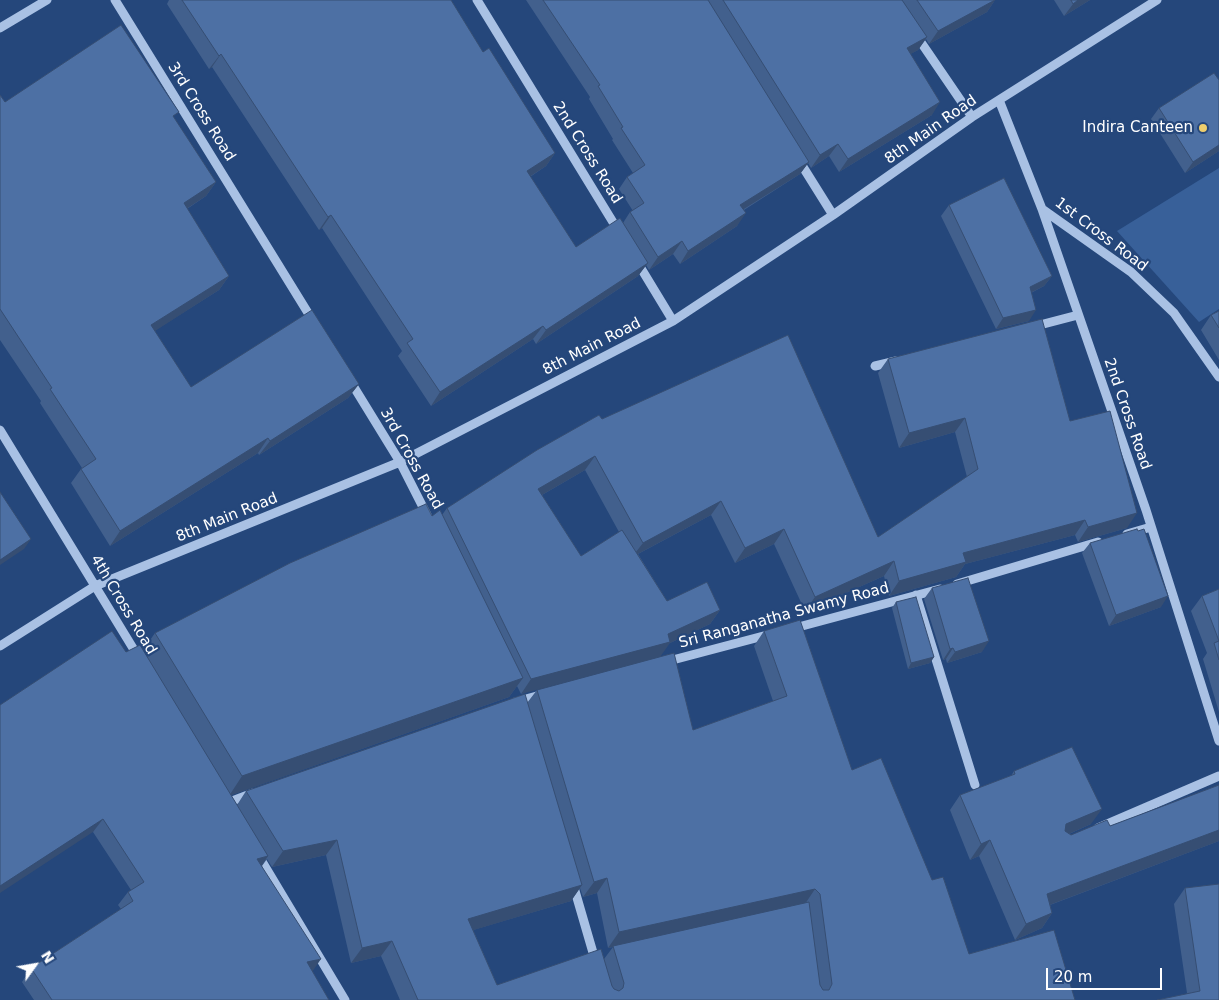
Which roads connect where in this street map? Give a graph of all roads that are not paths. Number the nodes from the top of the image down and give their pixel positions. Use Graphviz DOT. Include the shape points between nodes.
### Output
graph roads {
  1 [pos="47,0"];
  2 [pos="115,0"];
  3 [pos="477,0"];
  4 [pos="1157,0"];
  5 [pos="908,23"];
  6 [pos="0,28"];
  7 [pos="999,100"];
  8 [pos="972,117"];
  9 [pos="792,149"];
  10 [pos="1042,209"];
  11 [pos="833,215"];
  12 [pos="622,236"];
  13 [pos="632,253"];
  14 [pos="1078,315"];
  15 [pos="673,321"];
  16 [pos="317,328"];
  17 [pos="1023,329"];
  18 [pos="902,360"];
  19 [pos="874,366"];
  20 [pos="343,370"];
  21 [pos="1219,377"];
  22 [pos="0,430"];
  23 [pos="400,462"];
  24 [pos="431,524"];
  25 [pos="1151,527"];
  26 [pos="1114,538"];
  27 [pos="1104,541"];
  28 [pos="96,586"];
  29 [pos="916,595"];
  30 [pos="0,646"];
  31 [pos="660,663"];
  32 [pos="146,669"];
  33 [pos="556,691"];
  34 [pos="515,696"];
  35 [pos="508,704"];
  36 [pos="520,710"];
  37 [pos="1219,741"];
  38 [pos="1219,776"];
  39 [pos="975,785"];
  40 [pos="262,790"];
  41 [pos="227,802"];
  42 [pos="1087,833"];
  43 [pos="251,844"];
  44 [pos="569,871"];
  45 [pos="600,974"];
  46 [pos="345,1000"];
  1 -- 6 [label="street"];
  2 -- 16 [label="street, 3rd Cross Road"];
  3 -- 12 [label="street, 2nd Cross Road"];
  4 -- 7 [label="street, 8th Main Road"];
  5 -- 8 [label="street"];
  7 -- 8 [label="street, 8th Main Road"];
  7 -- 10 [label="street, 2nd Cross Road"];
  8 -- 11 [label="street, 8th Main Road"];
  9 -- 11 [label="street"];
  10 -- 14 [label="street, 2nd Cross Road"];
  10 -- 21 [label="street, 1st Cross Road" via="1138,279 1174,313"];
  11 -- 15 [label="street, 8th Main Road"];
  13 -- 15 [label="street"];
  14 -- 17 [label="street"];
  14 -- 25 [label="street, 2nd Cross Road"];
  15 -- 23 [label="street, 8th Main Road"];
  18 -- 19 [label="street"];
  20 -- 23 [label="street, 3rd Cross Road"];
  22 -- 28 [label="street, 4th Cross Road"];
  23 -- 24 [label="street, 3rd Cross Road"];
  23 -- 28 [label="street, 8th Main Road"];
  25 -- 26 [label="street"];
  25 -- 37 [label="street, 2nd Cross Road"];
  27 -- 29 [label="street, Sri Ranganatha Swamy Road"];
  28 -- 30 [label="street, 8th Main Road"];
  28 -- 32 [label="street, 4th Cross Road"];
  29 -- 31 [label="street, Sri Ranganatha Swamy Road"];
  29 -- 39 [label="street"];
  33 -- 34 [label="street"];
  34 -- 35 [label="street"];
  34 -- 36 [label="street"];
  38 -- 42 [label="street"];
  40 -- 41 [label="street"];
  43 -- 46 [label="street"];
  44 -- 45 [label="street" via="599,956"];
}
